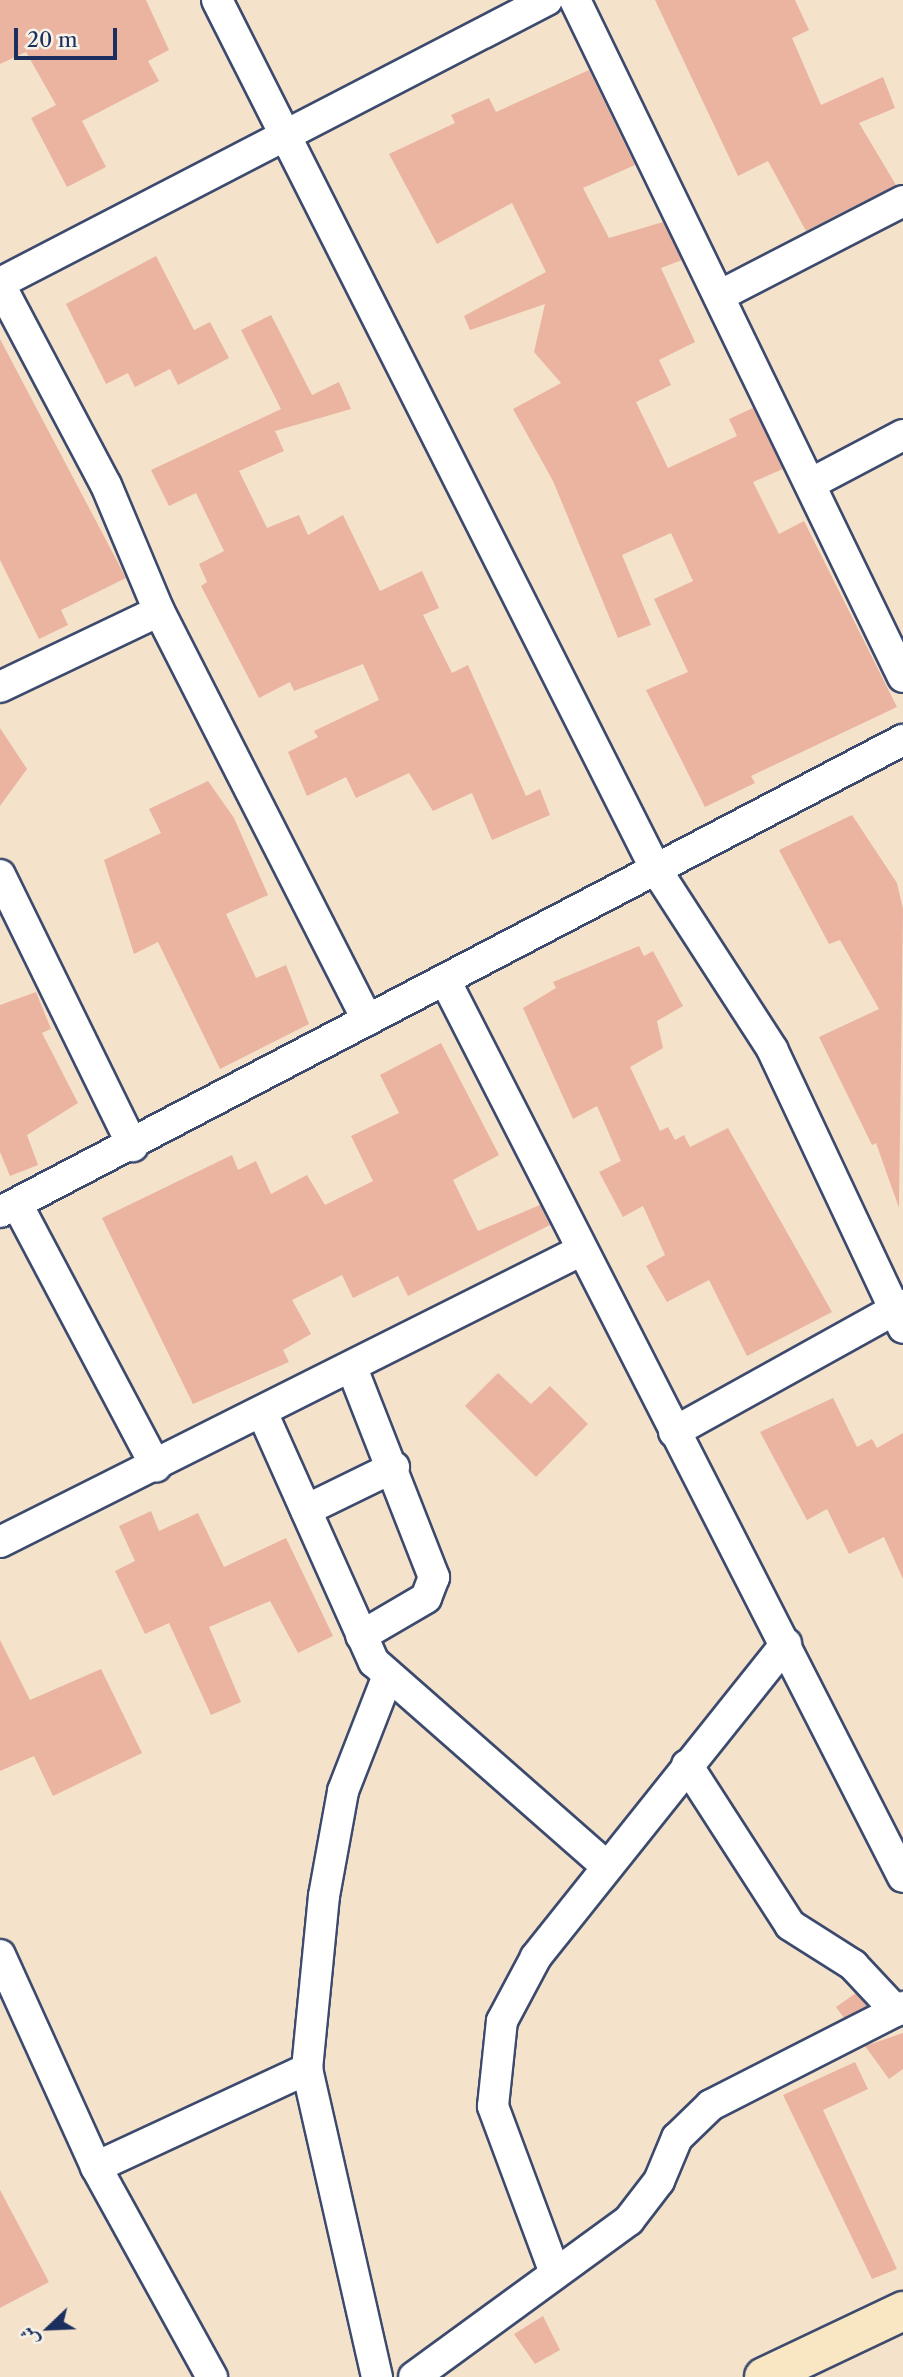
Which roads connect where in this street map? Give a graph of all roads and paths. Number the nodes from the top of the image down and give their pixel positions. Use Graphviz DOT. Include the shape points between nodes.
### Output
graph roads {
  1 [pos="217,0"];
  2 [pos="547,0"];
  3 [pos="575,0"];
  4 [pos="284,137"];
  5 [pos="903,201"];
  6 [pos="0,284"];
  7 [pos="719,296"];
  8 [pos="903,435"];
  9 [pos="810,484"];
  10 [pos="159,611"];
  11 [pos="903,677"];
  12 [pos="0,687"];
  13 [pos="903,740"];
  14 [pos="655,868"];
  15 [pos="0,875"];
  16 [pos="445,981"];
  17 [pos="367,1020"];
  18 [pos="133,1146"];
  19 [pos="8,1208"];
  20 [pos="582,1250"];
  21 [pos="900,1314"];
  22 [pos="352,1368"];
  23 [pos="262,1412"];
  24 [pos="674,1432"];
  25 [pos="156,1466"];
  26 [pos="394,1467"];
  27 [pos="306,1510"];
  28 [pos="0,1542"];
  29 [pos="361,1636"];
  30 [pos="786,1644"];
  31 [pos="387,1678"];
  32 [pos="687,1765"];
  33 [pos="607,1867"];
  34 [pos="903,1877"];
  35 [pos="0,1955"];
  36 [pos="900,2009"];
  37 [pos="307,2069"];
  38 [pos="96,2167"];
  39 [pos="555,2273"];
  40 [pos="903,2311"];
  41 [pos="212,2377"];
  42 [pos="377,2377"];
  43 [pos="414,2377"];
  44 [pos="764,2377"];
  1 -- 4 [label="street"];
  2 -- 4 [label="street"];
  3 -- 7 [label="street"];
  4 -- 6 [label="street"];
  4 -- 14 [label="street"];
  5 -- 7 [label="street"];
  6 -- 10 [label="street" via="136,546"];
  7 -- 9 [label="street"];
  8 -- 9 [label="street"];
  9 -- 11 [label="street"];
  10 -- 12 [label="street"];
  10 -- 17 [label="street"];
  13 -- 14 [label="street"];
  14 -- 16 [label="street"];
  14 -- 21 [label="street" via="772,1048"];
  15 -- 18 [label="street"];
  16 -- 17 [label="street"];
  16 -- 20 [label="street"];
  17 -- 18 [label="street"];
  18 -- 19 [label="street"];
  19 -- 25 [label="street"];
  20 -- 22 [label="street"];
  20 -- 24 [label="street"];
  21 -- 24 [label="street"];
  22 -- 23 [label="street"];
  22 -- 26 [label="street"];
  23 -- 25 [label="street"];
  23 -- 27 [label="street"];
  24 -- 30 [label="street"];
  25 -- 28 [label="street"];
  26 -- 27 [label="street"];
  26 -- 29 [label="street" via="432,1589 407,1611"];
  27 -- 29 [label="street"];
  29 -- 31 [label="street"];
  30 -- 32 [label="street"];
  30 -- 34 [label="street"];
  31 -- 33 [label="street"];
  31 -- 37 [label="street" via="343,1791 324,1896"];
  32 -- 33 [label="street"];
  32 -- 36 [label="street" via="790,1925 853,1965"];
  33 -- 39 [label="street" via="537,1957 502,2021 494,2064 493,2106"];
  35 -- 38 [label="street"];
  36 -- 39 [label="street" via="711,2105 677,2138 659,2181 629,2220"];
  37 -- 38 [label="street"];
  37 -- 42 [label="street"];
  38 -- 41 [label="street"];
  39 -- 43 [label="street"];
  40 -- 44 [label="street"];
}
